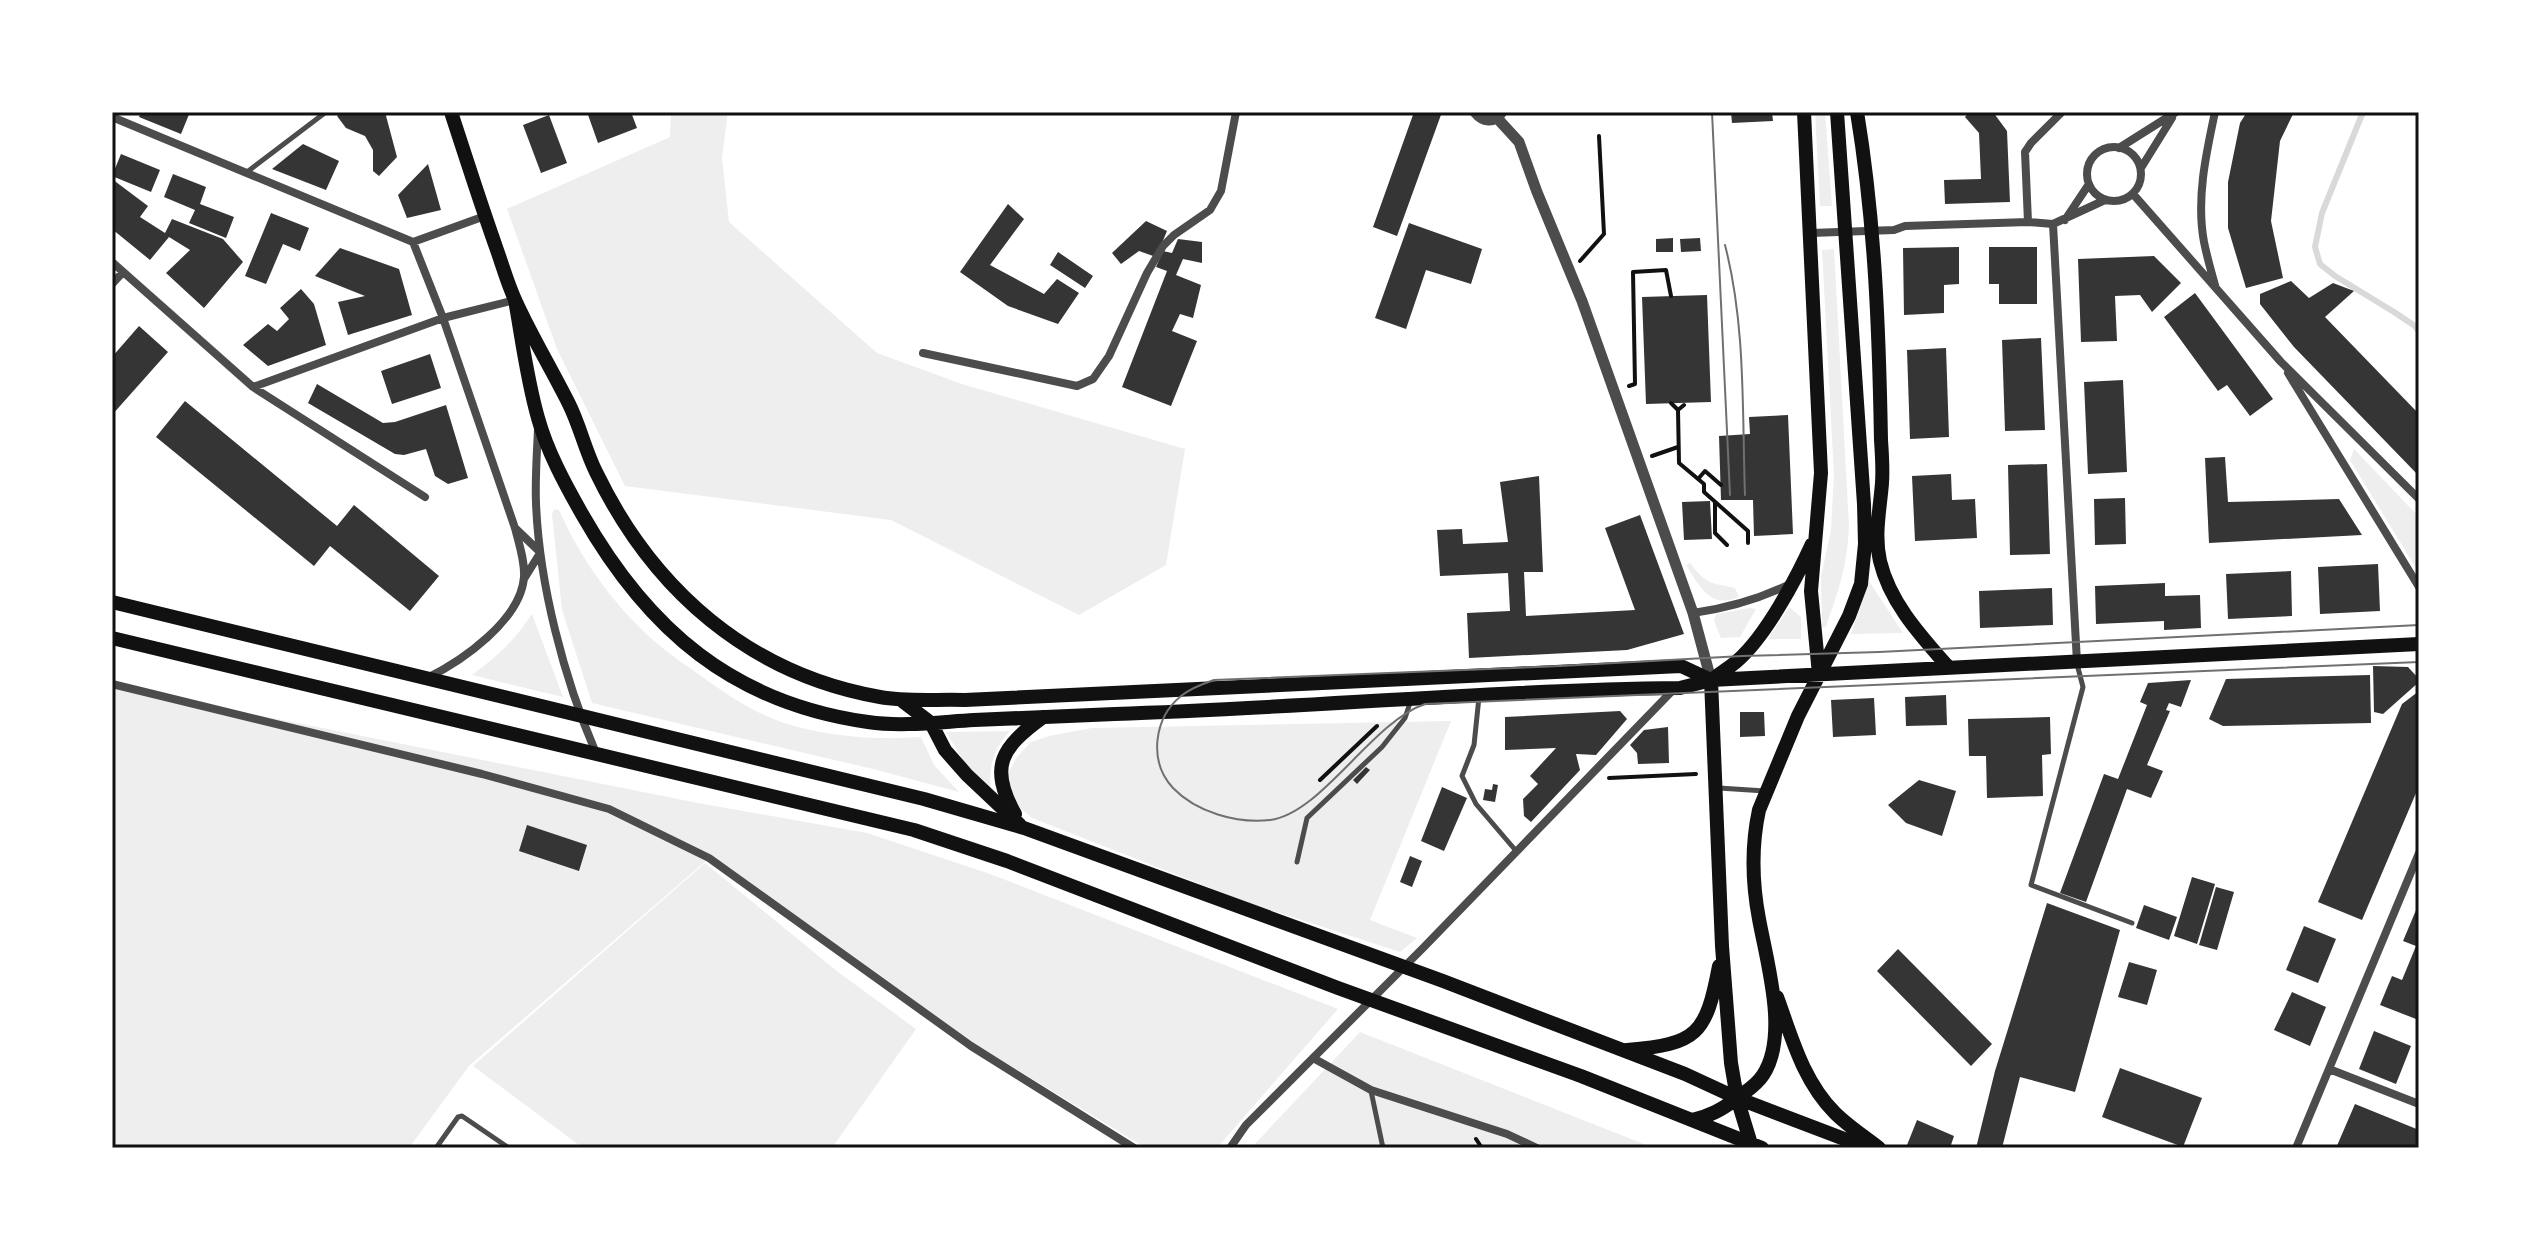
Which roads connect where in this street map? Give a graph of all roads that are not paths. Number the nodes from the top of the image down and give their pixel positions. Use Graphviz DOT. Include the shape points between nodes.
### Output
graph roads {
  1 [pos="326,112"];
  2 [pos="451,112"];
  3 [pos="1236,112"];
  4 [pos="1475,112"];
  5 [pos="1804,112"];
  6 [pos="1837,112"];
  7 [pos="1857,112"];
  8 [pos="2062,112"];
  9 [pos="2215,112"];
  10 [pos="2176,113"];
  11 [pos="1499,115"];
  12 [pos="112,117"];
  13 [pos="2119,148"];
  14 [pos="2141,168"];
  15 [pos="246,173"];
  16 [pos="2089,184"];
  17 [pos="2133,194"];
  18 [pos="2105,200"];
  19 [pos="485,216"];
  20 [pos="2065,220"];
  21 [pos="2028,222"];
  22 [pos="2053,224"];
  23 [pos="1873,229"];
  24 [pos="1845,231"];
  25 [pos="1811,233"];
  26 [pos="413,242"];
  27 [pos="112,262"];
  28 [pos="123,272"];
  29 [pos="112,284"];
  30 [pos="2216,290"];
  31 [pos="515,300"];
  32 [pos="443,318"];
  33 [pos="923,353"];
  34 [pos="2281,362"];
  35 [pos="253,387"];
  36 [pos="538,420"];
  37 [pos="425,497"];
  38 [pos="2419,499"];
  39 [pos="1864,504"];
  40 [pos="515,528"];
  41 [pos="1877,528"];
  42 [pos="1817,534"];
  43 [pos="541,553"];
  44 [pos="1864,560"];
  45 [pos="524,579"];
  46 [pos="1792,582"];
  47 [pos="2419,587"];
  48 [pos="112,602"];
  49 [pos="1693,613"];
  50 [pos="112,638"];
  51 [pos="2419,644"];
  52 [pos="2077,663"];
  53 [pos="1949,668"];
  54 [pos="1819,674"];
  55 [pos="427,678"];
  56 [pos="1711,680"];
  57 [pos="112,684"];
  58 [pos="1675,688"];
  59 [pos="1479,696"];
  60 [pos="899,699"];
  61 [pos="1411,700"];
  62 [pos="580,715"];
  63 [pos="1043,717"];
  64 [pos="931,723"];
  65 [pos="596,753"];
  66 [pos="1716,788"];
  67 [pos="1766,791"];
  68 [pos="1024,828"];
  69 [pos="1517,852"];
  70 [pos="2419,853"];
  71 [pos="1297,862"];
  72 [pos="2132,923"];
  73 [pos="1722,946"];
  74 [pos="1403,968"];
  75 [pos="1771,980"];
  76 [pos="1370,999"];
  77 [pos="1623,1050"];
  78 [pos="1313,1058"];
  79 [pos="2329,1069"];
  80 [pos="1371,1090"];
  81 [pos="1737,1098"];
  82 [pos="2419,1104"];
  83 [pos="1692,1120"];
  84 [pos="1756,1146"];
  85 [pos="436,1148"];
  86 [pos="509,1148"];
  87 [pos="1134,1148"];
  88 [pos="1230,1148"];
  89 [pos="1383,1148"];
  90 [pos="1537,1148"];
  91 [pos="1868,1148"];
  92 [pos="1879,1148"];
  93 [pos="2296,1148"];
  1 -- 15 [label="lane"];
  2 -- 19 [label="main road"];
  3 -- 33 [label="street" via="1221,191 1210,210 1163,246 1093,379 1077,386"];
  4 -- 11 [label="street" via="1487,120"];
  5 -- 25 [label="main road"];
  6 -- 24 [label="main road"];
  7 -- 23 [label="main road"];
  8 -- 21 [label="street" via="2025,152"];
  9 -- 30 [label="street" via="2201,194 2203,240"];
  10 -- 13 [label="street"];
  10 -- 14 [label="street"];
  11 -- 49 [label="street" via="1519,142 1570,272"];
  12 -- 15 [label="street"];
  13 -- 14 [label="street" via="2133,155"];
  13 -- 16 [label="street" via="2094,157"];
  14 -- 17 [label="street"];
  15 -- 26 [label="street"];
  16 -- 18 [label="street"];
  16 -- 20 [label="street"];
  17 -- 18 [label="street"];
  17 -- 30 [label="street"];
  18 -- 20 [label="street"];
  19 -- 26 [label="street"];
  19 -- 31 [label="main road"];
  20 -- 22 [label="street"];
  21 -- 22 [label="street"];
  21 -- 23 [label="street"];
  22 -- 52 [label="street"];
  23 -- 24 [label="street"];
  23 -- 41 [label="main road" via="1883,479"];
  24 -- 25 [label="street"];
  24 -- 39 [label="main road"];
  25 -- 42 [label="main road" via="1821,473"];
  26 -- 32 [label="street"];
  27 -- 28 [label="street"];
  28 -- 29 [label="street"];
  28 -- 35 [label="street"];
  30 -- 34 [label="street"];
  31 -- 32 [label="street"];
  31 -- 36 [label="main road"];
  31 -- 60 [label="main road" via="631,534 692,606 783,667 842,689"];
  32 -- 35 [label="street"];
  32 -- 40 [label="street"];
  34 -- 38 [label="street"];
  34 -- 47 [label="street"];
  35 -- 37 [label="street"];
  36 -- 43 [label="street"];
  36 -- 64 [label="main road" via="566,486 604,553 651,612 689,648 756,690 793,706 869,722"];
  39 -- 41 [label="main road"];
  39 -- 44 [label="main road"];
  40 -- 43 [label="street"];
  40 -- 45 [label="street"];
  41 -- 44 [label="main road"];
  41 -- 53 [label="main road" via="1880,560 1891,591"];
  42 -- 46 [label="main road"];
  42 -- 54 [label="main road" via="1811,591"];
  43 -- 45 [label="street"];
  43 -- 62 [label="street"];
  44 -- 54 [label="main road" via="1849,616"];
  45 -- 55 [label="street" via="513,609 471,653"];
  46 -- 49 [label="street" via="1764,597"];
  46 -- 56 [label="main road" via="1742,656"];
  48 -- 55 [label="main road"];
  49 -- 56 [label="street"];
  50 -- 65 [label="main road"];
  51 -- 52 [label="main road"];
  52 -- 53 [label="main road"];
  52 -- 72 [label="lane" via="2083,687 2031,885"];
  53 -- 54 [label="main road"];
  54 -- 56 [label="main road"];
  54 -- 67 [label="main road"];
  55 -- 62 [label="main road"];
  56 -- 58 [label="main road"];
  56 -- 60 [label="main road" via="1681,666"];
  56 -- 66 [label="main road"];
  57 -- 87 [label="street" via="609,809 709,858 971,1046"];
  58 -- 59 [label="main road"];
  58 -- 69 [label="street"];
  59 -- 61 [label="main road"];
  59 -- 69 [label="lane" via="1474,745 1462,776 1476,804"];
  60 -- 64 [label="main road"];
  61 -- 63 [label="main road"];
  61 -- 71 [label="lane" via="1405,718 1382,747 1307,818"];
  62 -- 65 [label="street"];
  62 -- 68 [label="main road"];
  63 -- 64 [label="main road"];
  63 -- 68 [label="main road" via="1011,743 1001,767 1005,796"];
  64 -- 68 [label="main road" via="967,775"];
  65 -- 76 [label="main road" via="914,830"];
  66 -- 67 [label="lane"];
  66 -- 73 [label="main road"];
  67 -- 75 [label="main road" via="1752,851"];
  68 -- 74 [label="main road"];
  69 -- 74 [label="street"];
  70 -- 79 [label="street"];
  73 -- 77 [label="main road" via="1713,995 1696,1032 1658,1047"];
  73 -- 81 [label="main road"];
  74 -- 76 [label="street"];
  74 -- 77 [label="main road"];
  75 -- 81 [label="main road" via="1772,1057 1763,1075"];
  75 -- 92 [label="main road" via="1810,1080 1835,1112"];
  76 -- 78 [label="street"];
  76 -- 83 [label="main road"];
  77 -- 81 [label="main road"];
  78 -- 80 [label="street"];
  78 -- 88 [label="street"];
  79 -- 82 [label="street"];
  79 -- 93 [label="street"];
  80 -- 89 [label="lane"];
  80 -- 90 [label="street"];
  81 -- 83 [label="main road" via="1717,1113"];
  81 -- 84 [label="main road"];
  81 -- 91 [label="main road"];
  83 -- 84 [label="main road"];
  85 -- 86 [label="lane" via="462,1116"];
}
